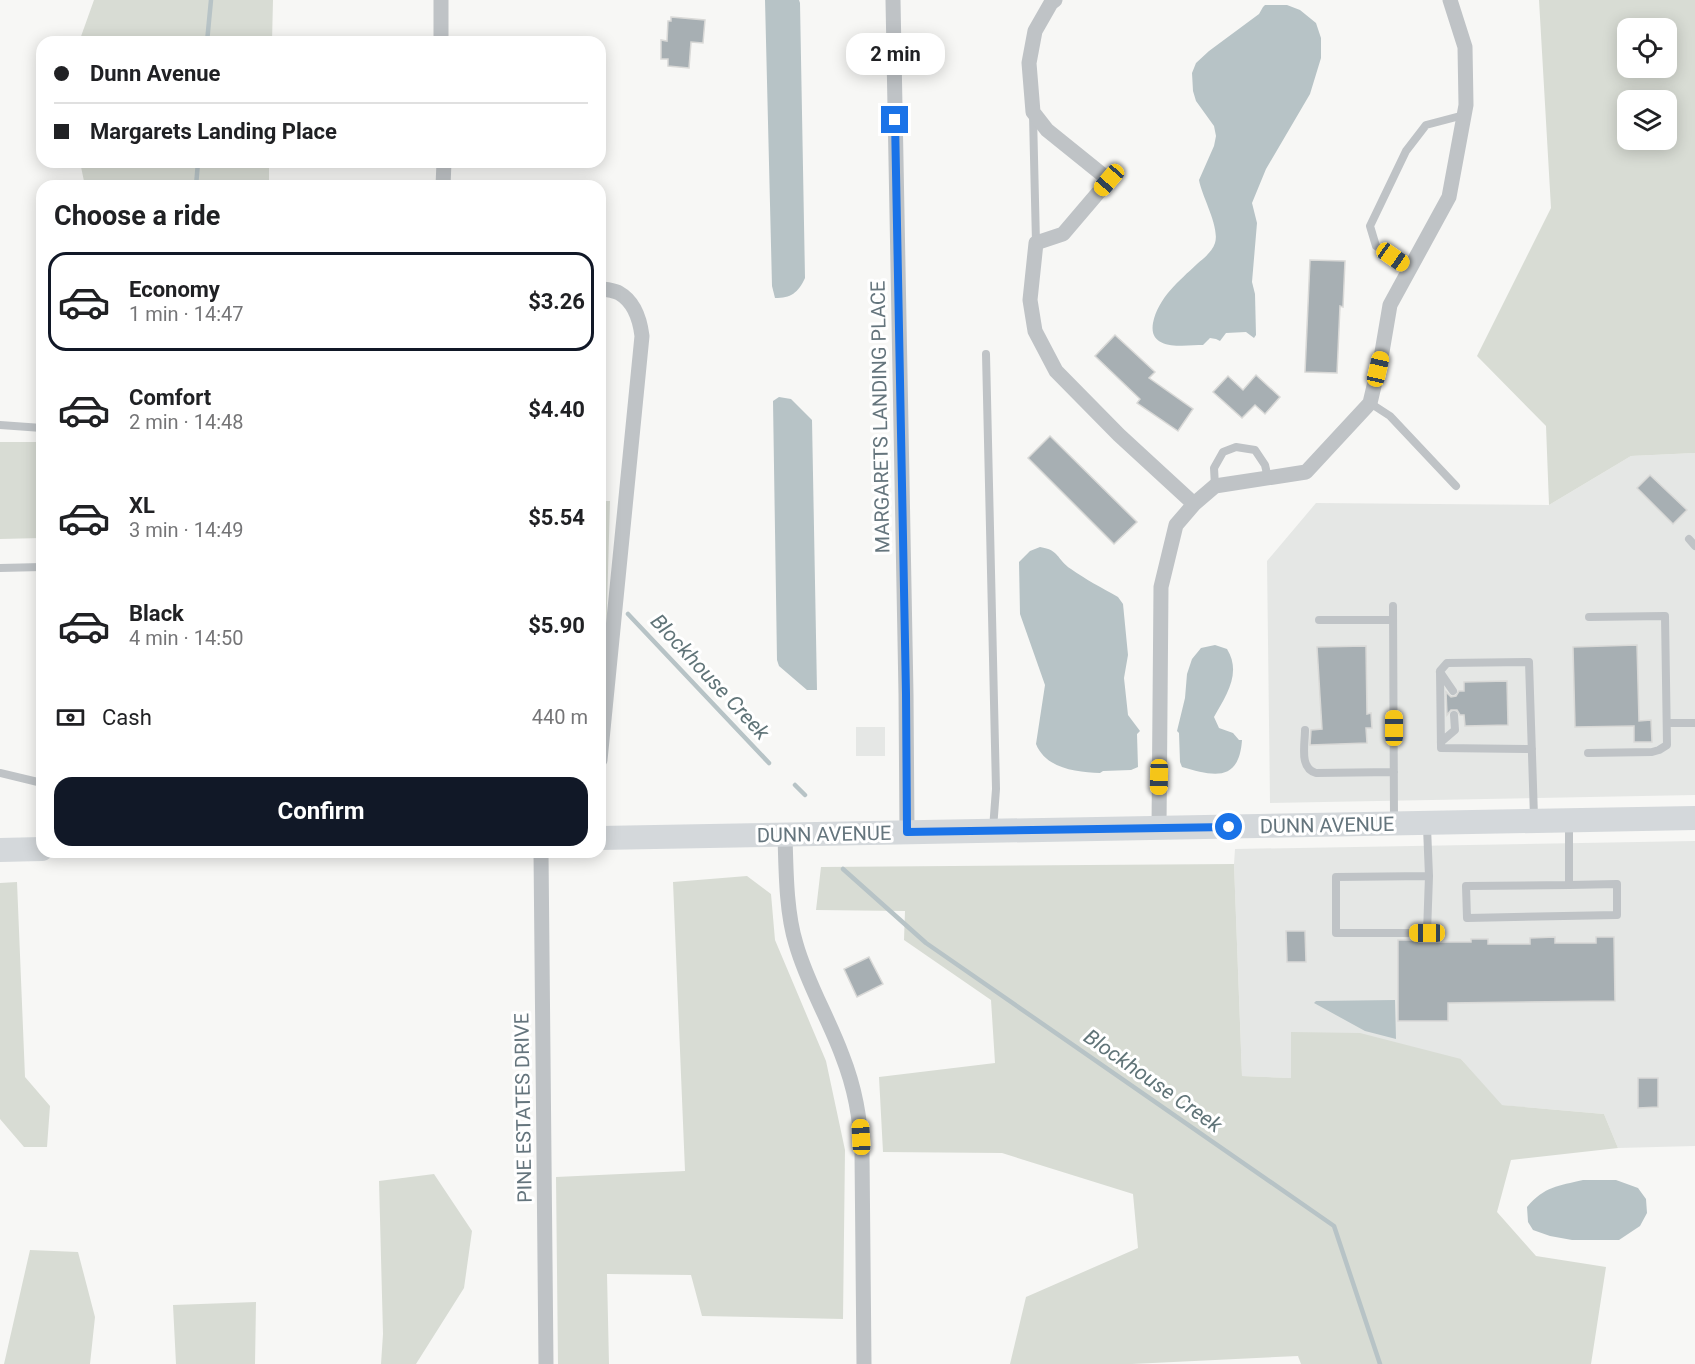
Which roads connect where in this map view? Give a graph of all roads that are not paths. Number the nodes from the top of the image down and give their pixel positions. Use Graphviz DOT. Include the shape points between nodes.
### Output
graph roads {
  1 [pos="441,0"];
  2 [pos="893,0"];
  3 [pos="1055,0"];
  4 [pos="1450,0"];
  5 [pos="441,36"];
  6 [pos="1033,112"];
  7 [pos="1465,115"];
  8 [pos="1036,243"];
  9 [pos="1410,269"];
  10 [pos="606,290"];
  11 [pos="986,354"];
  12 [pos="1370,403"];
  13 [pos="0,425"];
  14 [pos="36,428"];
  15 [pos="1268,478"];
  16 [pos="1215,486"];
  17 [pos="1456,486"];
  18 [pos="1194,504"];
  19 [pos="1689,539"];
  20 [pos="1695,546"];
  21 [pos="36,567"];
  22 [pos="0,568"];
  23 [pos="1393,606"];
  24 [pos="1589,617"];
  25 [pos="1319,620"];
  26 [pos="1393,620"];
  27 [pos="606,667"];
  28 [pos="1440,671"];
  29 [pos="1453,691"];
  30 [pos="1454,715"];
  31 [pos="1667,723"];
  32 [pos="1695,723"];
  33 [pos="1305,730"];
  34 [pos="1441,742"];
  35 [pos="1532,748"];
  36 [pos="1588,753"];
  37 [pos="1394,772"];
  38 [pos="0,773"];
  39 [pos="36,782"];
  40 [pos="1695,818"];
  41 [pos="1569,820"];
  42 [pos="1534,821"];
  43 [pos="1427,823"];
  44 [pos="1394,824"];
  45 [pos="1158,828"];
  46 [pos="993,831"];
  47 [pos="907,832"];
  48 [pos="785,835"];
  49 [pos="606,838"];
  50 [pos="36,849"];
  51 [pos="0,850"];
  52 [pos="541,858"];
  53 [pos="1429,876"];
  54 [pos="1569,885"];
  55 [pos="546,1364"];
  56 [pos="864,1364"];
  1 -- 5 [label="street"];
  2 -- 47 [label="street, MARGARETS LANDING PLACE"];
  3 -- 6 [label="street" via="1035,31 1029,63"];
  4 -- 7 [label="street" via="1465,47"];
  6 -- 8 [label="lane"];
  6 -- 8 [label="street" via="1047,130 1109,180 1063,234"];
  7 -- 9 [label="street" via="1449,197"];
  7 -- 9 [label="lane" via="1426,125 1406,151 1370,226 1376,246"];
  8 -- 18 [label="street" via="1030,300 1035,331 1056,371"];
  9 -- 12 [label="street" via="1390,305"];
  10 -- 27 [label="street" via="628,301 636,312 642,336"];
  11 -- 46 [label="lane" via="996,767"];
  12 -- 15 [label="street" via="1306,472"];
  12 -- 17 [label="lane" via="1390,416"];
  13 -- 14 [label="lane"];
  15 -- 16 [label="street"];
  15 -- 16 [label="lane" via="1255,450 1236,447 1223,452 1214,468"];
  16 -- 18 [label="street"];
  18 -- 45 [label="street" via="1176,525 1161,587"];
  19 -- 20 [label="lane"];
  21 -- 22 [label="lane"];
  23 -- 26 [label="lane"];
  24 -- 31 [label="lane" via="1665,616"];
  25 -- 26 [label="lane"];
  26 -- 37 [label="lane"];
  28 -- 29 [label="lane"];
  28 -- 34 [label="lane"];
  28 -- 35 [label="lane" via="1447,663 1529,662"];
  30 -- 34 [label="lane" via="1455,730"];
  31 -- 32 [label="lane"];
  31 -- 36 [label="lane" via="1667,745 1659,750"];
  33 -- 37 [label="lane" via="1305,765 1309,771"];
  34 -- 35 [label="lane" via="1441,748"];
  35 -- 42 [label="lane"];
  37 -- 44 [label="lane"];
  38 -- 39 [label="lane"];
  40 -- 41 [label="main road, DUNN AVENUE"];
  41 -- 42 [label="main road, DUNN AVENUE"];
  41 -- 54 [label="lane"];
  42 -- 43 [label="main road, DUNN AVENUE"];
  43 -- 44 [label="main road, DUNN AVENUE"];
  43 -- 53 [label="lane"];
  44 -- 45 [label="main road, DUNN AVENUE"];
  45 -- 46 [label="main road, DUNN AVENUE"];
  46 -- 47 [label="main road, DUNN AVENUE"];
  47 -- 48 [label="main road, DUNN AVENUE"];
  48 -- 49 [label="main road, DUNN AVENUE"];
  48 -- 56 [label="street" via="796,945 842,1054 860,1121"];
  50 -- 51 [label="main road"];
  52 -- 55 [label="street, PINE ESTATES DRIVE"];
  53 -- 53 [label="lane" via="1427,933 1336,933 1336,877"];
  54 -- 54 [label="lane" via="1617,884 1617,915 1467,918 1466,886"];
}
